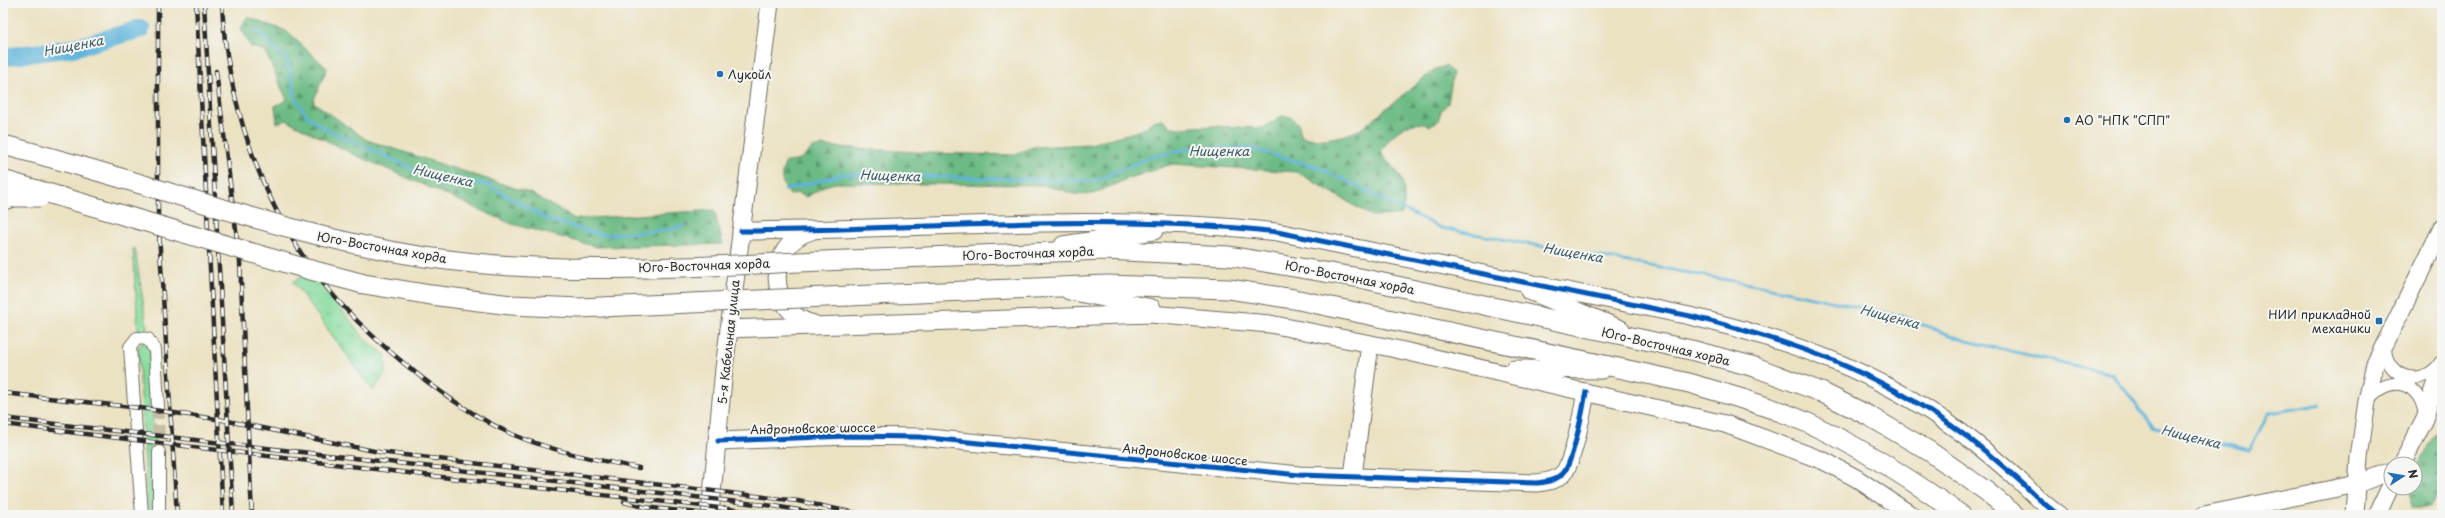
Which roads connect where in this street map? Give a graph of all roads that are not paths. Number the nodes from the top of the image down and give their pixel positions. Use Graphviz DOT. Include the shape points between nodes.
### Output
graph roads {
  1 [pos="770,3"];
  2 [pos="4,145"];
  3 [pos="3,180"];
  4 [pos="3,200"];
  5 [pos="77,202"];
  6 [pos="1200,224"];
  7 [pos="2442,228"];
  8 [pos="823,229"];
  9 [pos="741,231"];
  10 [pos="1000,254"];
  11 [pos="1493,276"];
  12 [pos="1049,287"];
  13 [pos="1198,317"];
  14 [pos="826,326"];
  15 [pos="729,329"];
  16 [pos="2385,340"];
  17 [pos="1649,341"];
  18 [pos="1370,344"];
  19 [pos="2442,361"];
  20 [pos="2442,365"];
  21 [pos="1478,368"];
  22 [pos="1628,370"];
  23 [pos="1586,392"];
  24 [pos="2367,401"];
  25 [pos="158,407"];
  26 [pos="2425,419"];
  27 [pos="718,441"];
  28 [pos="159,452"];
  29 [pos="2406,456"];
  30 [pos="2383,474"];
  31 [pos="1353,476"];
  32 [pos="2357,484"];
  33 [pos="2031,491"];
  34 [pos="2386,496"];
  35 [pos="142,515"];
  36 [pos="159,515"];
  37 [pos="710,515"];
  38 [pos="1911,515"];
  39 [pos="1961,515"];
  40 [pos="2015,515"];
  41 [pos="2040,515"];
  42 [pos="2059,515"];
  43 [pos="2204,515"];
  44 [pos="2355,515"];
  45 [pos="2377,515"];
  1 -- 9 [label="street, 5-я Кабельная улица"];
  2 -- 10 [label="main road, Юго-Восточная хорда, bridge" via="303,232 426,257 578,270"];
  3 -- 5 [label="main road, bridge"];
  4 -- 5 [label="main road, bridge" via="29,196"];
  5 -- 12 [label="main road, bridge" via="364,284 431,296 511,305 580,308"];
  6 -- 8 [label="street" via="1124,222"];
  6 -- 10 [label="street"];
  6 -- 11 [label="street" via="1276,232"];
  7 -- 16 [label="street"];
  8 -- 9 [label="street"];
  8 -- 14 [label="street" via="807,232 793,241 779,262 776,279 780,295 789,310 810,323"];
  9 -- 15 [label="street, 5-я Кабельная улица"];
  10 -- 17 [label="main road, Юго-Восточная хорда" via="1104,250 1229,256 1360,278"];
  11 -- 17 [label="street"];
  11 -- 33 [label="street" via="1690,316 1756,332 1803,347 1878,382 1921,406 1991,455"];
  12 -- 13 [label="street"];
  12 -- 22 [label="main road" via="1161,285 1229,289 1294,299"];
  13 -- 14 [label="street" via="1150,314"];
  13 -- 18 [label="street" via="1270,324"];
  14 -- 15 [label="street"];
  15 -- 27 [label="street, 5-я Кабельная улица"];
  16 -- 19 [label="street" via="2385,351 2390,366 2405,376 2424,376 2438,368"];
  16 -- 24 [label="street" via="2375,364"];
  17 -- 40 [label="main road, Юго-Восточная хорда" via="1755,367 1821,392 1870,416 1930,451"];
  18 -- 21 [label="street"];
  18 -- 31 [label="street"];
  20 -- 26 [label="street"];
  21 -- 22 [label="street"];
  21 -- 23 [label="street"];
  22 -- 39 [label="main road" via="1689,383 1806,422 1852,444 1908,477"];
  23 -- 31 [label="street, Андроновское шоссе" via="1580,423 1564,471 1549,482"];
  23 -- 38 [label="street" via="1725,424 1771,440 1824,461 1856,478"];
  24 -- 26 [label="street" via="2382,386 2397,383 2406,385 2422,402"];
  24 -- 32 [label="street"];
  25 -- 35 [label="street" via="155,350 148,339 137,338 130,347"];
  26 -- 29 [label="street"];
  27 -- 31 [label="street, Андроновское шоссе" via="847,436 919,438 1299,475"];
  27 -- 37 [label="street, 5-я Кабельная улица"];
  28 -- 36 [label="street"];
  30 -- 32 [label="street"];
  32 -- 43 [label="street"];
  32 -- 44 [label="street"];
  33 -- 41 [label="street"];
  33 -- 42 [label="street"];
  34 -- 45 [label="street"];
}
